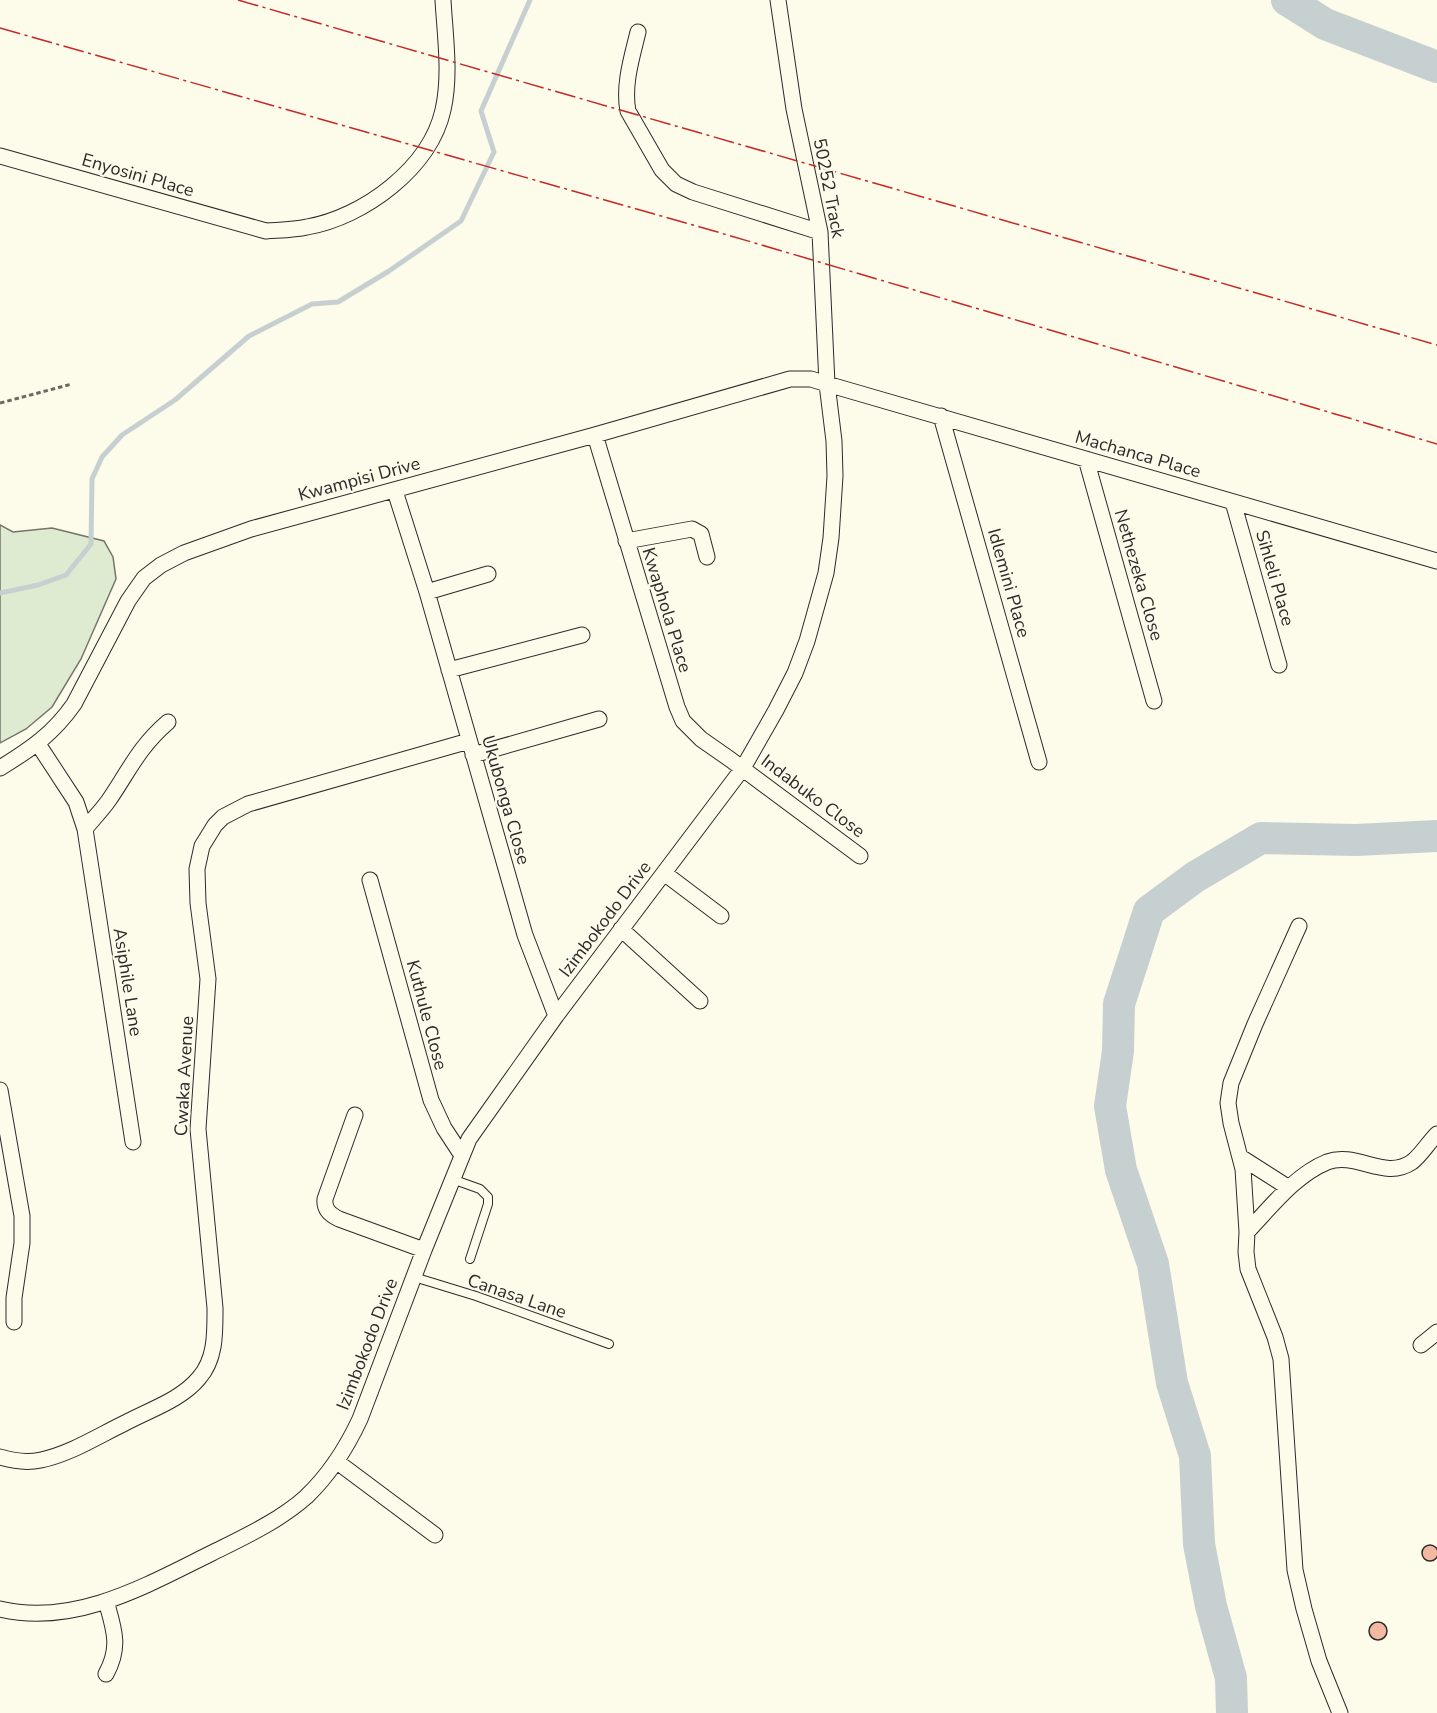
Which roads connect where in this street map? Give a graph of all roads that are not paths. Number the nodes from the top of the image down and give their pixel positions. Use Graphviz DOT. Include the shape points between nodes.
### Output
graph roads {
  1 [pos="443,0"];
  2 [pos="778,0"];
  3 [pos="638,32"];
  4 [pos="0,156"];
  5 [pos="820,232"];
  6 [pos="827,384"];
  7 [pos="941,416"];
  8 [pos="595,435"];
  9 [pos="1086,459"];
  10 [pos="395,491"];
  11 [pos="1233,502"];
  12 [pos="626,541"];
  13 [pos="707,557"];
  14 [pos="1437,561"];
  15 [pos="488,574"];
  16 [pos="427,592"];
  17 [pos="582,634"];
  18 [pos="1279,665"];
  19 [pos="449,670"];
  20 [pos="1154,701"];
  21 [pos="599,719"];
  22 [pos="168,722"];
  23 [pos="38,744"];
  24 [pos="471,748"];
  25 [pos="1039,762"];
  26 [pos="0,768"];
  27 [pos="743,768"];
  28 [pos="85,829"];
  29 [pos="860,856"];
  30 [pos="664,873"];
  31 [pos="370,880"];
  32 [pos="721,916"];
  33 [pos="1299,926"];
  34 [pos="621,929"];
  35 [pos="700,1001"];
  36 [pos="556,1016"];
  37 [pos="0,1090"];
  38 [pos="355,1115"];
  39 [pos="1437,1134"];
  40 [pos="133,1142"];
  41 [pos="462,1154"];
  42 [pos="1242,1158"];
  43 [pos="452,1179"];
  44 [pos="1290,1188"];
  45 [pos="1247,1232"];
  46 [pos="424,1250"];
  47 [pos="470,1259"];
  48 [pos="414,1277"];
  49 [pos="14,1322"];
  50 [pos="1437,1332"];
  51 [pos="609,1344"];
  52 [pos="1421,1345"];
  53 [pos="0,1457"];
  54 [pos="336,1461"];
  55 [pos="435,1535"];
  56 [pos="106,1601"];
  57 [pos="0,1609"];
  58 [pos="105,1674"];
  59 [pos="1340,1713"];
  1 -- 4 [label="street, Enyosini Place" via="446,92 438,127 424,152 392,185 363,206 327,222 266,231"];
  2 -- 5 [label="street, 50252 Track" via="798,129"];
  3 -- 5 [label="street" via="629,71 628,111 669,178 693,192"];
  5 -- 6 [label="street, 50252 Track"];
  6 -- 7 [label="street, Machanca Place"];
  6 -- 8 [label="street, Kwampisi Drive" via="811,379 790,380"];
  6 -- 27 [label="street, Izimbokodo Drive" via="835,476 826,573 795,673"];
  7 -- 9 [label="street, Machanca Place"];
  7 -- 25 [label="street, Idlemini Place"];
  8 -- 10 [label="street, Kwampisi Drive"];
  8 -- 12 [label="street, Kwaphola Place"];
  9 -- 11 [label="street, Machanca Place"];
  9 -- 20 [label="street, Nethezeka Close"];
  10 -- 16 [label="street, Ukubonga Close"];
  10 -- 23 [label="street, Kwampisi Drive" via="210,542 153,570 128,601 74,704"];
  11 -- 14 [label="street, Machanca Place"];
  11 -- 18 [label="street, Sihleli Place"];
  12 -- 13 [label="street" via="692,529 701,534"];
  12 -- 27 [label="street, Kwaphola Place" via="683,721 701,739"];
  15 -- 16 [label="street"];
  16 -- 19 [label="street, Ukubonga Close"];
  17 -- 19 [label="street"];
  19 -- 24 [label="street, Ukubonga Close"];
  21 -- 24 [label="street, Cwaka Avenue"];
  22 -- 28 [label="street" via="137,754"];
  23 -- 26 [label="street, Kwampisi Drive"];
  23 -- 28 [label="street, Asiphile Lane" via="76,802"];
  24 -- 36 [label="street, Ukubonga Close" via="525,935"];
  24 -- 53 [label="street, Cwaka Avenue" via="248,804 223,818 207,836 197,876 208,979 198,1129 215,1308 215,1334 207,1366 199,1378 175,1397 69,1451 38,1461"];
  27 -- 29 [label="street, Indabuko Close"];
  27 -- 30 [label="street, Izimbokodo Drive"];
  28 -- 40 [label="street, Asiphile Lane"];
  30 -- 32 [label="street"];
  30 -- 34 [label="street, Izimbokodo Drive"];
  31 -- 41 [label="street, Kuthule Close" via="432,1100 444,1128"];
  33 -- 42 [label="street" via="1232,1083 1228,1103"];
  34 -- 35 [label="street"];
  34 -- 36 [label="street, Izimbokodo Drive"];
  36 -- 41 [label="street, Izimbokodo Drive" via="488,1109"];
  37 -- 49 [label="street" via="22,1216"];
  38 -- 46 [label="street" via="325,1198 328,1212"];
  39 -- 44 [label="street" via="1402,1167 1385,1168 1340,1159 1315,1168"];
  41 -- 43 [label="street, Izimbokodo Drive"];
  42 -- 44 [label="street"];
  42 -- 45 [label="street"];
  43 -- 46 [label="street, Izimbokodo Drive"];
  43 -- 47 [label="lane" via="480,1189 488,1197"];
  44 -- 45 [label="street"];
  45 -- 59 [label="street" via="1248,1269 1281,1359 1295,1570 1319,1661"];
  46 -- 48 [label="street, Izimbokodo Drive"];
  48 -- 51 [label="lane, Canasa Lane"];
  48 -- 54 [label="street, Izimbokodo Drive" via="360,1419"];
  50 -- 52 [label="street"];
  54 -- 55 [label="street"];
  54 -- 56 [label="street, Izimbokodo Drive" via="306,1497 247,1536"];
  56 -- 57 [label="street, Izimbokodo Drive" via="70,1611 36,1614"];
  56 -- 58 [label="street" via="115,1645"];
}
